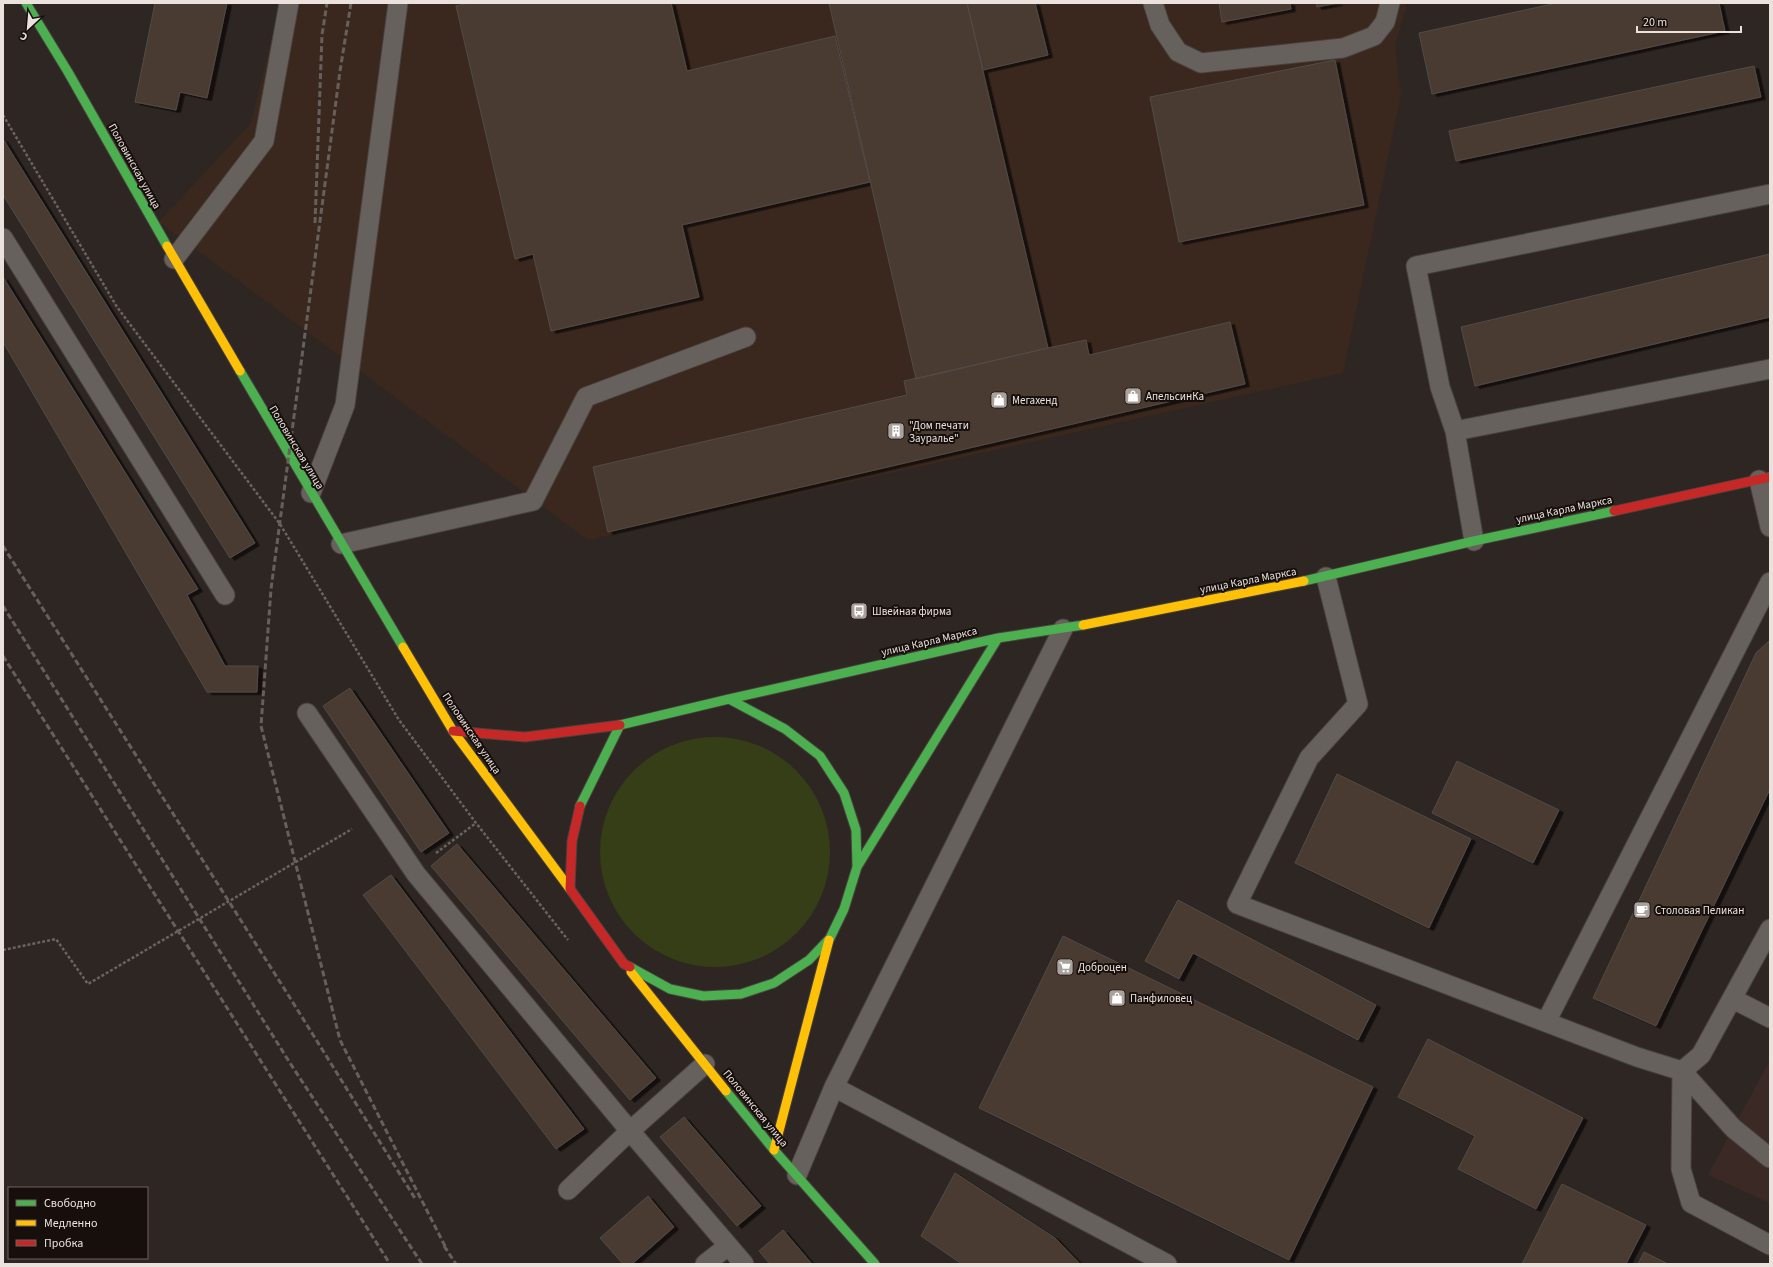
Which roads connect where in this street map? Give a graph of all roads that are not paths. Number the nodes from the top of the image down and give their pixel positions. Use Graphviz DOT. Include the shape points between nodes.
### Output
graph roads {
  1 [pos="26,3"];
  2 [pos="288,3"];
  3 [pos="398,3"];
  4 [pos="1153,3"];
  5 [pos="1390,3"];
  6 [pos="1770,194"];
  7 [pos="3,238"];
  8 [pos="174,259"];
  9 [pos="746,337"];
  10 [pos="1770,369"];
  11 [pos="1454,431"];
  12 [pos="1765,478"];
  13 [pos="310,493"];
  14 [pos="1770,527"];
  15 [pos="1474,541"];
  16 [pos="341,544"];
  17 [pos="1326,577"];
  18 [pos="1770,582"];
  19 [pos="225,595"];
  20 [pos="1063,629"];
  21 [pos="998,638"];
  22 [pos="729,698"];
  23 [pos="307,713"];
  24 [pos="620,725"];
  25 [pos="453,731"];
  26 [pos="857,867"];
  27 [pos="570,889"];
  28 [pos="1770,929"];
  29 [pos="830,938"];
  30 [pos="624,964"];
  31 [pos="1733,999"];
  32 [pos="1770,1018"];
  33 [pos="1546,1022"];
  34 [pos="705,1064"];
  35 [pos="1682,1071"];
  36 [pos="834,1087"];
  37 [pos="630,1131"];
  38 [pos="774,1150"];
  39 [pos="1770,1158"];
  40 [pos="797,1175"];
  41 [pos="568,1190"];
  42 [pos="1770,1245"];
  43 [pos="728,1246"];
  44 [pos="705,1264"];
  45 [pos="744,1264"];
  46 [pos="876,1264"];
  47 [pos="1167,1264"];
  1 -- 8 [label="main road, Половинская улица"];
  2 -- 8 [label="lane" via="264,141"];
  3 -- 13 [label="lane" via="345,405"];
  4 -- 5 [label="lane" via="1160,24 1178,52 1201,63 1343,48 1374,36 1384,22"];
  6 -- 11 [label="lane" via="1416,266 1440,387"];
  7 -- 19 [label="lane"];
  8 -- 13 [label="main road, Половинская улица"];
  9 -- 16 [label="lane" via="586,397 533,502"];
  10 -- 11 [label="lane"];
  11 -- 15 [label="lane"];
  12 -- 14 [label="lane"];
  12 -- 15 [label="main road, улица Карла Маркса"];
  13 -- 16 [label="main road, Половинская улица"];
  15 -- 17 [label="main road, улица Карла Маркса"];
  16 -- 25 [label="main road, Половинская улица"];
  17 -- 20 [label="main road, улица Карла Маркса"];
  17 -- 33 [label="lane" via="1358,704 1309,758 1237,904"];
  18 -- 33 [label="lane"];
  20 -- 21 [label="main road, улица Карла Маркса"];
  20 -- 36 [label="lane"];
  21 -- 22 [label="main road, улица Карла Маркса"];
  21 -- 26 [label="main road"];
  22 -- 24 [label="main road, улица Карла Маркса"];
  22 -- 26 [label="main road" via="785,729 820,756 844,793 856,830"];
  23 -- 37 [label="lane" via="412,869"];
  24 -- 25 [label="main road, улица Карла Маркса" via="525,737"];
  24 -- 27 [label="main road" via="581,802 572,841"];
  25 -- 27 [label="main road, Половинская улица"];
  26 -- 29 [label="main road" via="844,909"];
  27 -- 30 [label="main road, Половинская улица"];
  28 -- 31 [label="lane"];
  29 -- 30 [label="main road" via="809,960 774,983 741,994 703,996 670,989"];
  29 -- 38 [label="main road"];
  30 -- 34 [label="main road, Половинская улица"];
  31 -- 32 [label="lane"];
  31 -- 35 [label="lane" via="1701,1055"];
  33 -- 35 [label="lane" via="1637,1057"];
  34 -- 37 [label="lane"];
  34 -- 38 [label="main road, Половинская улица"];
  35 -- 39 [label="lane" via="1733,1128"];
  35 -- 42 [label="lane" via="1681,1168 1691,1203"];
  36 -- 40 [label="lane"];
  36 -- 47 [label="lane"];
  37 -- 41 [label="lane"];
  37 -- 43 [label="lane"];
  38 -- 40 [label="main road, Половинская улица"];
  40 -- 46 [label="main road, Половинская улица"];
  43 -- 44 [label="lane"];
  43 -- 45 [label="lane"];
}
